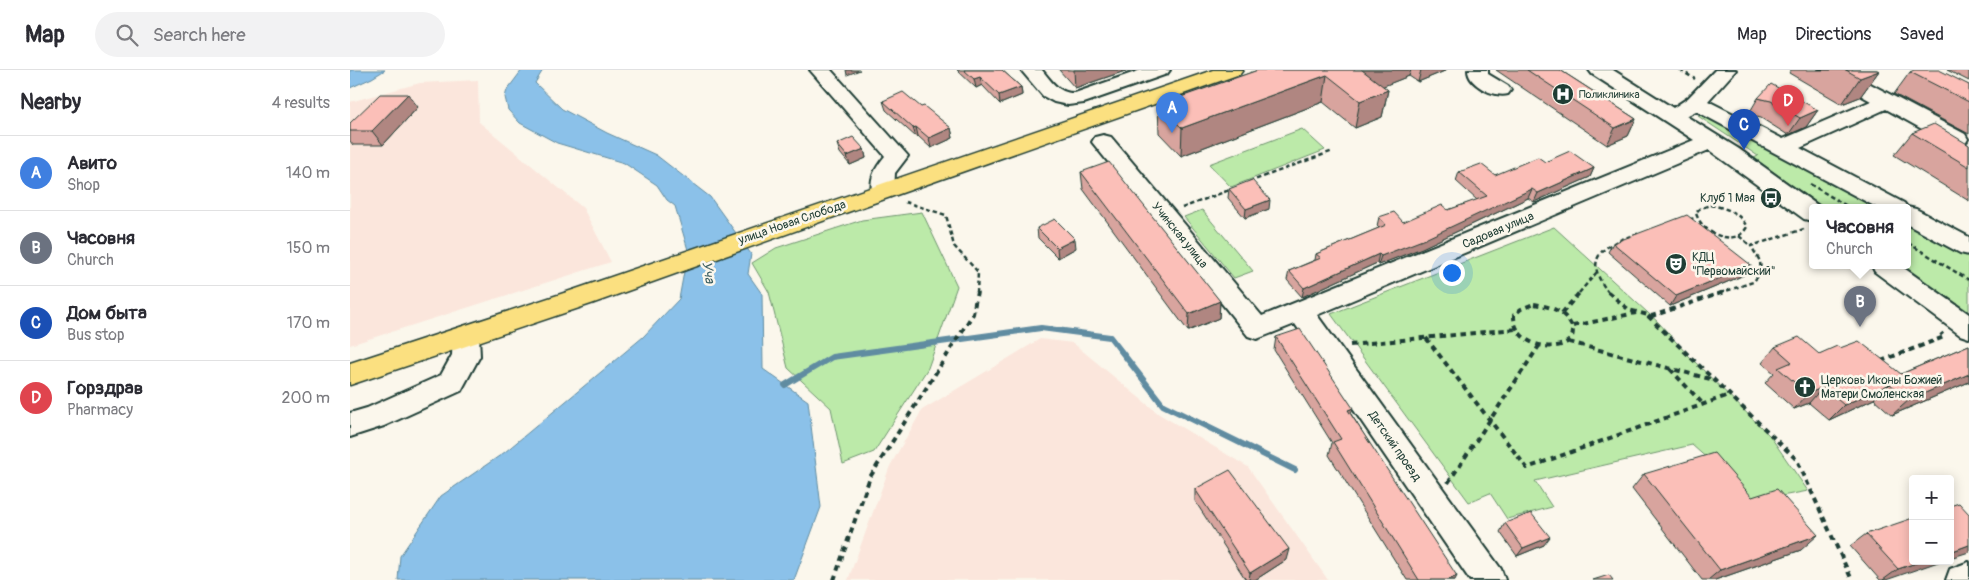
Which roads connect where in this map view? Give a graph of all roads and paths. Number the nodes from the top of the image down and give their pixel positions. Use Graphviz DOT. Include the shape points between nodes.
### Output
graph roads {
  1 [pos="820,70"];
  2 [pos="1160,70"];
  3 [pos="1233,70"];
  4 [pos="1478,70"];
  5 [pos="1599,70"];
  6 [pos="1726,70"];
  7 [pos="1832,70"];
  8 [pos="1026,74"];
  9 [pos="1501,90"];
  10 [pos="1887,101"];
  11 [pos="1695,102"];
  12 [pos="1672,116"];
  13 [pos="1958,139"];
  14 [pos="1711,141"];
  15 [pos="1103,142"];
  16 [pos="1782,148"];
  17 [pos="1333,151"];
  18 [pos="1242,185"];
  19 [pos="1232,189"];
  20 [pos="883,190"];
  21 [pos="905,202"];
  22 [pos="1888,204"];
  23 [pos="1163,215"];
  24 [pos="1911,217"];
  25 [pos="1696,218"];
  26 [pos="1809,218"];
  27 [pos="1681,221"];
  28 [pos="1809,221"];
  29 [pos="1641,232"];
  30 [pos="1739,236"];
  31 [pos="1911,245"];
  32 [pos="1752,246"];
  33 [pos="1969,247"];
  34 [pos="1888,269"];
  35 [pos="1597,272"];
  36 [pos="1969,280"];
  37 [pos="1301,312"];
  38 [pos="1562,313"];
  39 [pos="1636,313"];
  40 [pos="1647,316"];
  41 [pos="1572,326"];
  42 [pos="1937,326"];
  43 [pos="1969,328"];
  44 [pos="1257,329"];
  45 [pos="1516,329"];
  46 [pos="466,336"];
  47 [pos="1426,338"];
  48 [pos="1569,342"];
  49 [pos="1539,346"];
  50 [pos="1326,348"];
  51 [pos="1880,361"];
  52 [pos="1670,368"];
  53 [pos="350,374"];
  54 [pos="1714,380"];
  55 [pos="1730,395"];
  56 [pos="1704,405"];
  57 [pos="1489,421"];
  58 [pos="350,425"];
  59 [pos="1435,503"];
  60 [pos="1969,577"];
  61 [pos="834,580"];
  62 [pos="1489,580"];
  63 [pos="1852,580"];
  64 [pos="1962,580"];
  1 -- 20 [label="street" via="897,156 884,172"];
  2 -- 8 [label="street" via="1066,100 1057,98"];
  3 -- 20 [label="main road, улица Новая Слобода"];
  4 -- 9 [label="street" via="1478,76"];
  5 -- 12 [label="street"];
  6 -- 11 [label="street"];
  7 -- 10 [label="lane"];
  10 -- 13 [label="lane"];
  10 -- 16 [label="street"];
  11 -- 12 [label="street"];
  11 -- 16 [label="street"];
  12 -- 14 [label="street"];
  14 -- 26 [label="street"];
  14 -- 37 [label="street, Садовая улица"];
  15 -- 23 [label="street, Учинская улица"];
  16 -- 22 [label="street"];
  17 -- 18 [label="path"];
  19 -- 23 [label="path"];
  20 -- 46 [label="main road, улица Новая Слобода"];
  21 -- 61 [label="path" via="946,214 951,224 952,240 963,258 978,272 977,294 973,314 870,477"];
  23 -- 44 [label="street, Учинская улица"];
  24 -- 33 [label="street"];
  25 -- 27 [label="path"];
  25 -- 30 [label="path" via="1710,232"];
  25 -- 30 [label="path" via="1696,213 1704,206 1726,208 1745,222 1746,232"];
  28 -- 32 [label="path"];
  29 -- 35 [label="path" via="1606,246 1599,254"];
  30 -- 32 [label="path"];
  31 -- 36 [label="path"];
  32 -- 40 [label="path" via="1760,261 1761,273 1753,282 1663,314"];
  34 -- 43 [label="street"];
  35 -- 38 [label="path"];
  35 -- 39 [label="path" via="1601,283 1613,297"];
  37 -- 44 [label="street, Садовая улица"];
  37 -- 50 [label="street, Детский проезд"];
  38 -- 41 [label="path"];
  38 -- 45 [label="path" via="1544,305 1526,306 1515,315"];
  39 -- 40 [label="path"];
  39 -- 41 [label="path"];
  40 -- 54 [label="path"];
  41 -- 48 [label="path" via="1574,333"];
  42 -- 51 [label="path" via="1944,337"];
  45 -- 47 [label="path"];
  45 -- 49 [label="path" via="1529,342"];
  46 -- 53 [label="main road, улица Новая Слобода"];
  46 -- 58 [label="street" via="466,356 451,383 374,418"];
  47 -- 50 [label="path"];
  47 -- 57 [label="path"];
  48 -- 49 [label="path" via="1559,347"];
  48 -- 52 [label="path"];
  49 -- 57 [label="path"];
  50 -- 59 [label="street, Детский проезд"];
  52 -- 54 [label="path"];
  52 -- 56 [label="path"];
  54 -- 55 [label="path"];
  55 -- 56 [label="path"];
  55 -- 63 [label="path" via="1797,460"];
  56 -- 57 [label="path" via="1527,468"];
  57 -- 59 [label="path"];
  59 -- 62 [label="street, Детский проезд"];
  60 -- 64 [label="street"];
}
